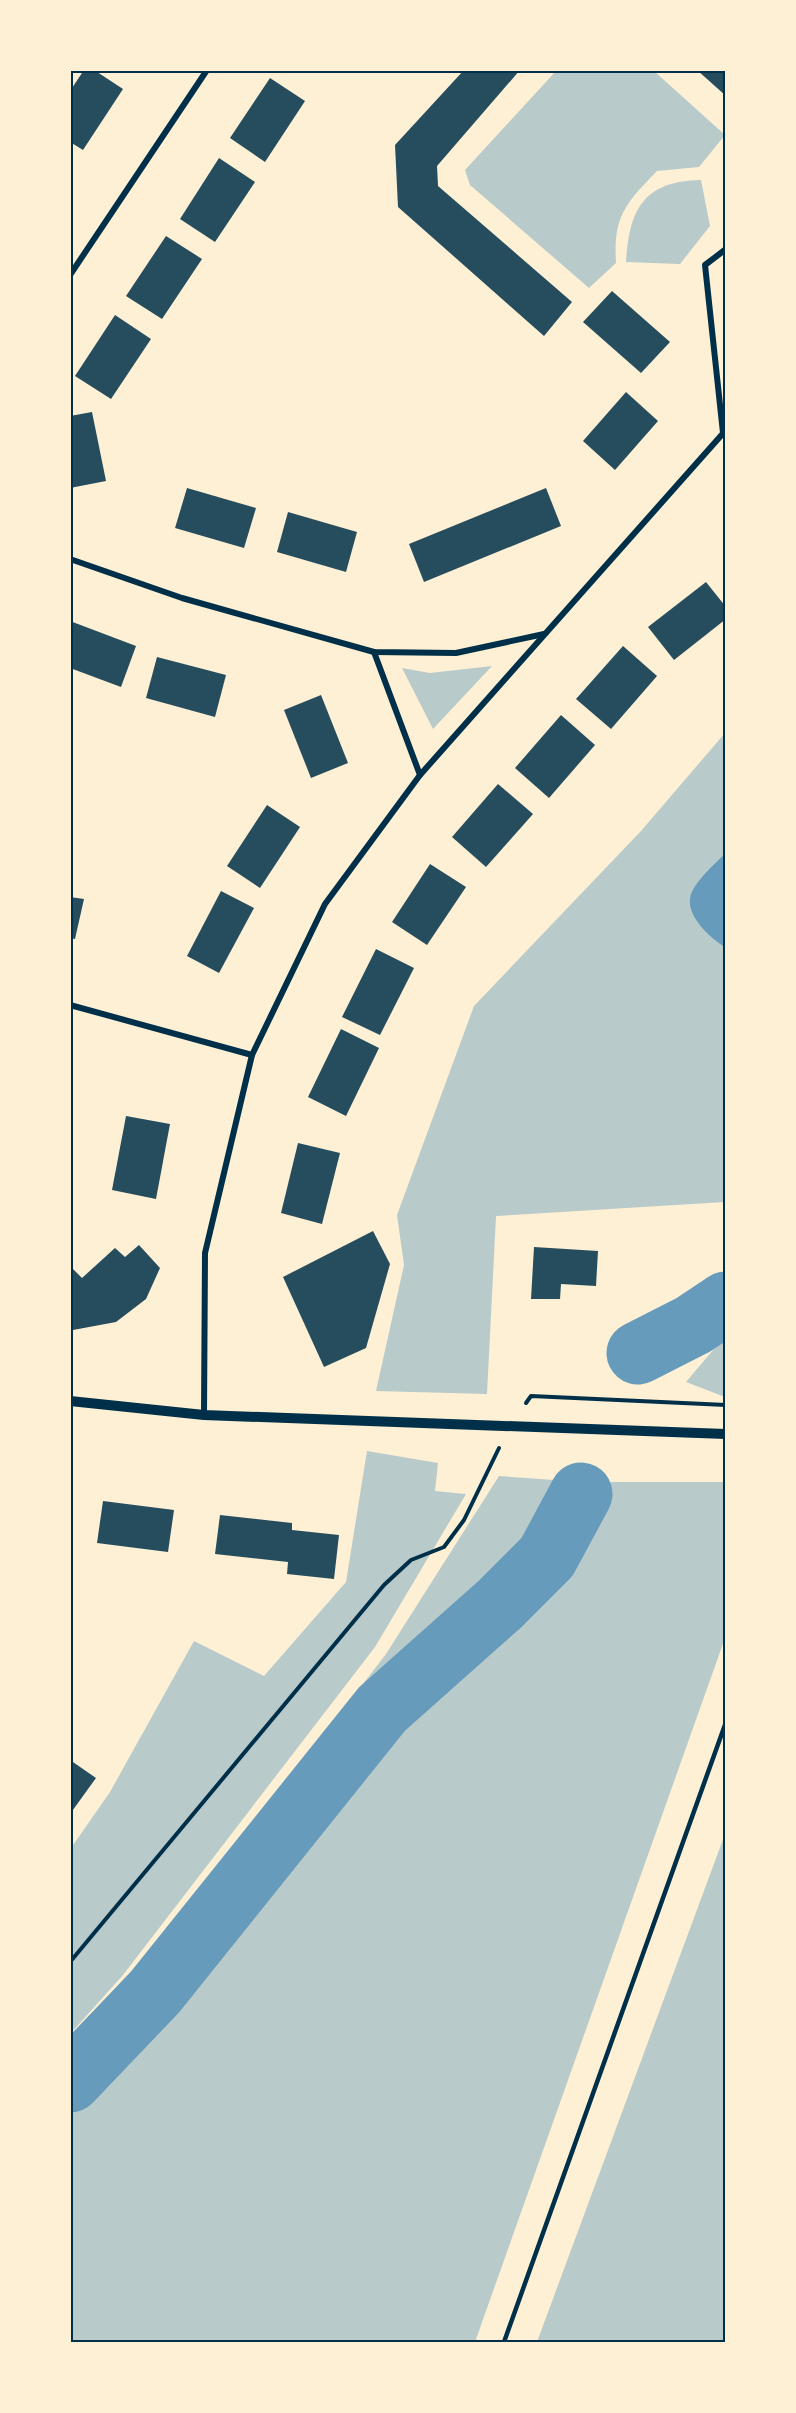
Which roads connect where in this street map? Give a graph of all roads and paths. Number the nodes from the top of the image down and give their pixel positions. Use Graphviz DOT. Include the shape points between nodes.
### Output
graph roads {
  1 [pos="207,70"];
  2 [pos="726,249"];
  3 [pos="70,275"];
  4 [pos="724,432"];
  5 [pos="70,560"];
  6 [pos="544,634"];
  7 [pos="374,652"];
  8 [pos="420,775"];
  9 [pos="70,1005"];
  10 [pos="252,1055"];
  11 [pos="70,1401"];
  12 [pos="726,1405"];
  13 [pos="204,1415"];
  14 [pos="510,1425"];
  15 [pos="726,1434"];
  16 [pos="726,1722"];
  17 [pos="70,1962"];
  18 [pos="504,2343"];
  1 -- 3 [label="street"];
  2 -- 4 [label="street" via="705,265"];
  4 -- 6 [label="street"];
  5 -- 7 [label="street" via="182,598"];
  6 -- 7 [label="street" via="456,653"];
  6 -- 8 [label="street"];
  7 -- 8 [label="street"];
  8 -- 10 [label="street" via="325,904"];
  9 -- 10 [label="street"];
  10 -- 13 [label="street" via="205,1253"];
  11 -- 13 [label="street"];
  12 -- 14 [label="path" via="531,1396"];
  13 -- 14 [label="street"];
  14 -- 15 [label="street"];
  14 -- 17 [label="path" via="464,1520 444,1547 411,1560 384,1585"];
  16 -- 18 [label="lane"];
}
